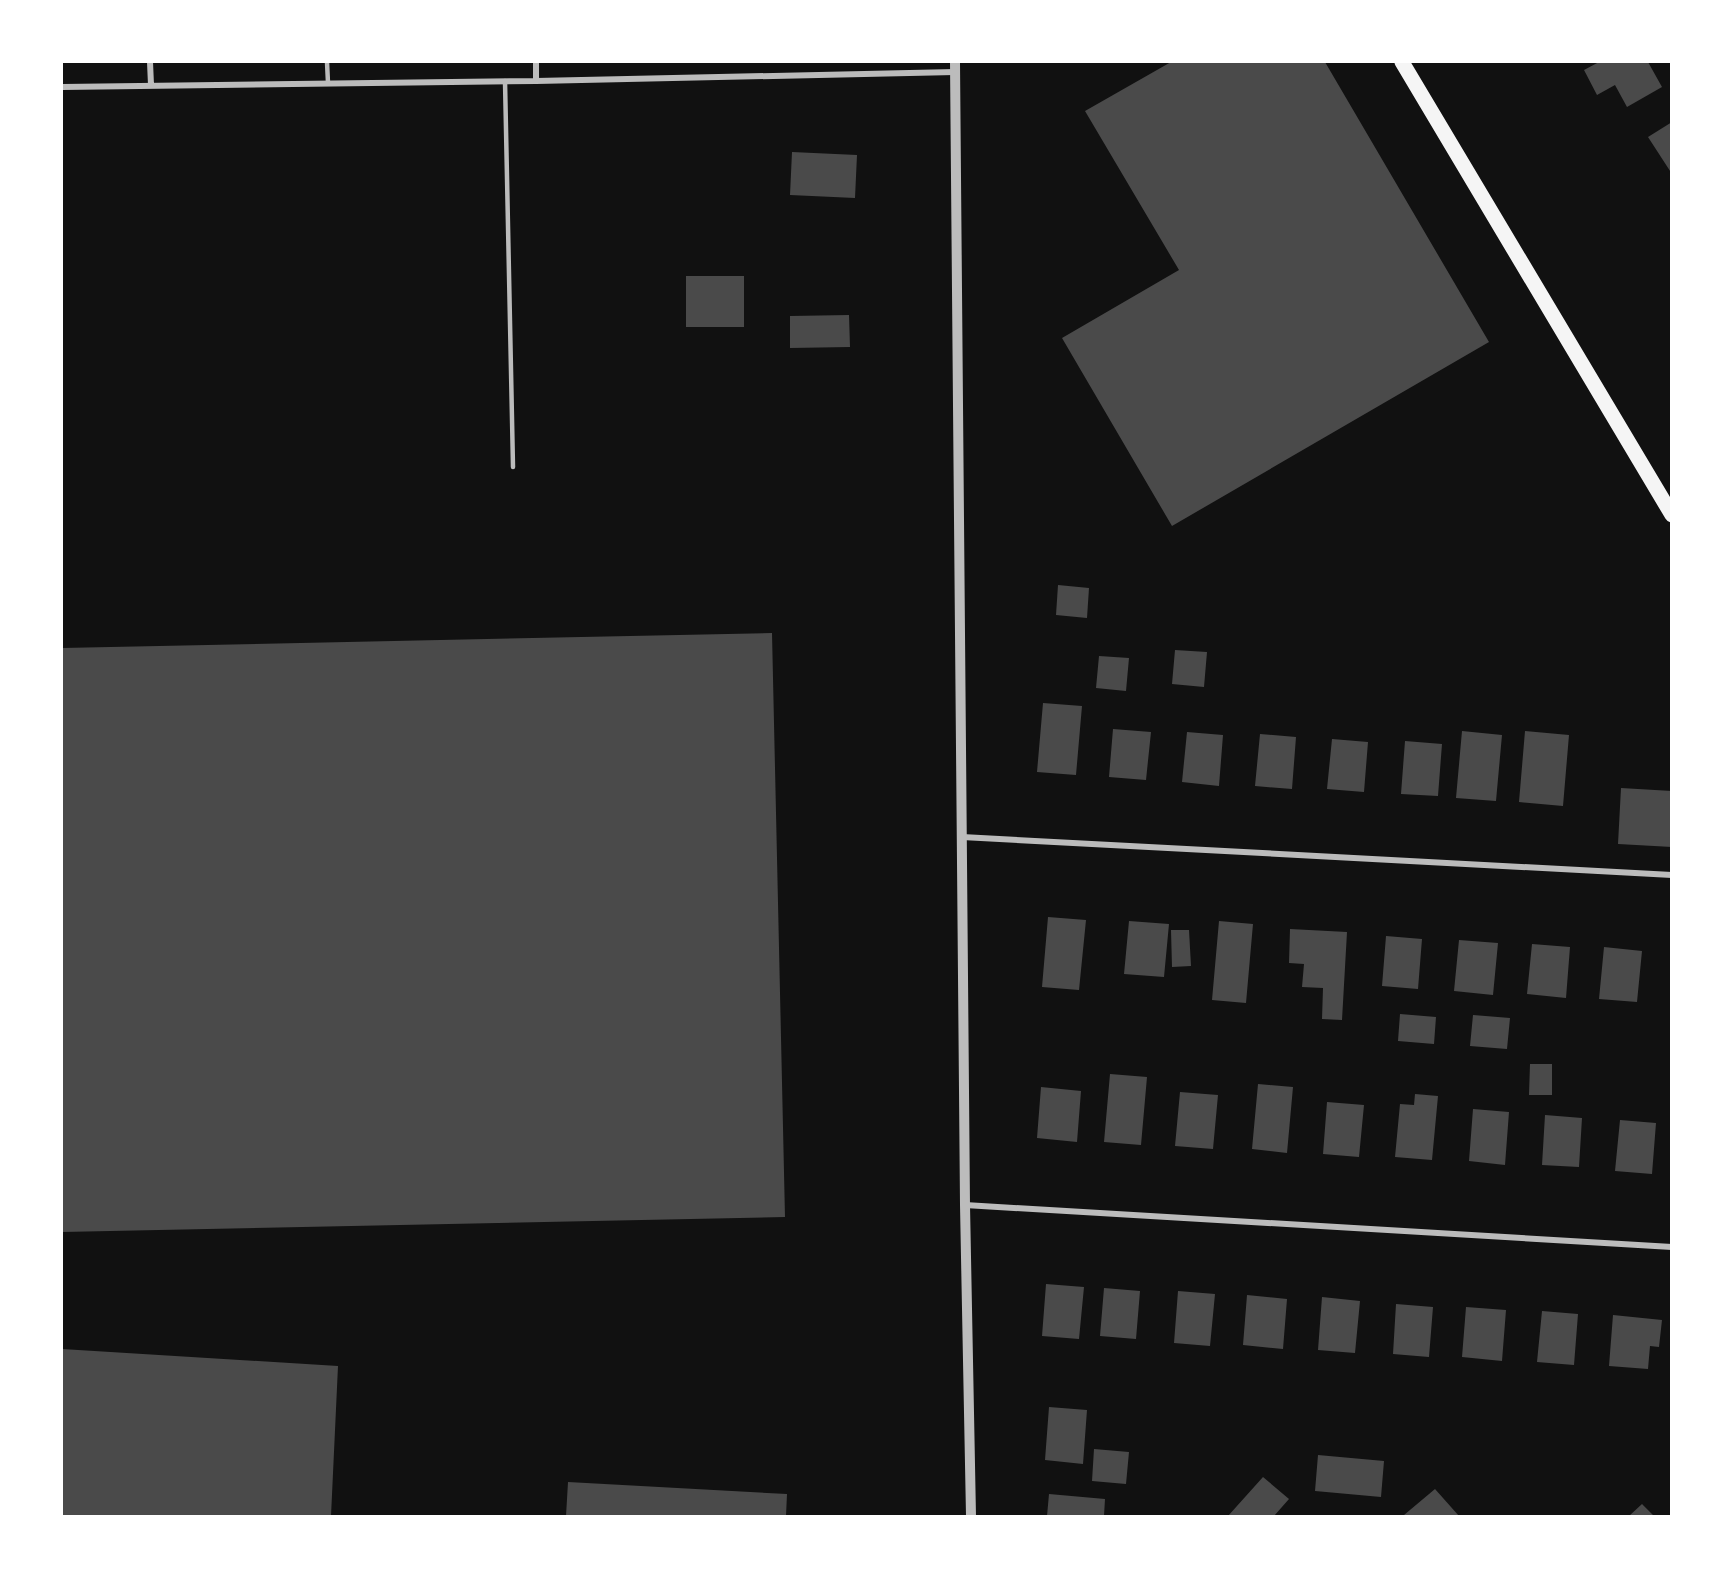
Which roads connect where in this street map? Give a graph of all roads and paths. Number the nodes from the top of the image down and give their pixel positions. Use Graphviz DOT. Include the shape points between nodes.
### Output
graph roads {
  1 [pos="150,62"];
  2 [pos="327,62"];
  3 [pos="536,62"];
  4 [pos="1402,62"];
  5 [pos="955,67"];
  6 [pos="505,81"];
  7 [pos="536,81"];
  8 [pos="328,83"];
  9 [pos="151,85"];
  10 [pos="62,87"];
  11 [pos="513,467"];
  12 [pos="1671,515"];
  13 [pos="962,837"];
  14 [pos="1671,875"];
  15 [pos="965,1205"];
  16 [pos="1671,1247"];
  17 [pos="971,1516"];
  1 -- 9 [label="street"];
  2 -- 8 [label="lane"];
  3 -- 7 [label="street"];
  4 -- 12 [label="main road"];
  5 -- 7 [label="street"];
  5 -- 13 [label="street"];
  6 -- 7 [label="street"];
  6 -- 8 [label="street"];
  6 -- 11 [label="lane"];
  8 -- 9 [label="street"];
  9 -- 10 [label="street"];
  13 -- 14 [label="street"];
  13 -- 15 [label="street"];
  15 -- 16 [label="street"];
  15 -- 17 [label="street"];
}
